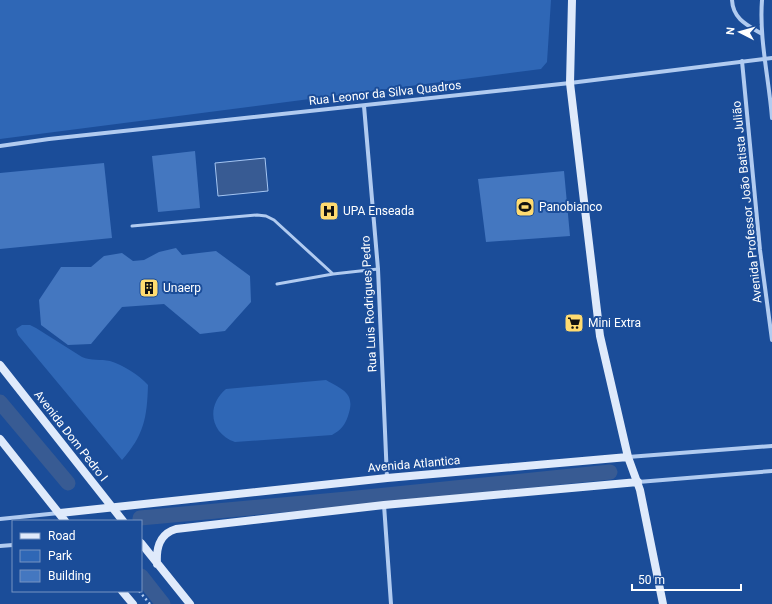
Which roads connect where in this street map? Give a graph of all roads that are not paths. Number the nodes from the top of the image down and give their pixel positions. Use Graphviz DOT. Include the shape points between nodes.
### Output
graph roads {
  1 [pos="572,0"];
  2 [pos="732,0"];
  3 [pos="762,0"];
  4 [pos="762,34"];
  5 [pos="772,58"];
  6 [pos="765,59"];
  7 [pos="742,62"];
  8 [pos="570,83"];
  9 [pos="364,106"];
  10 [pos="772,118"];
  11 [pos="0,146"];
  12 [pos="132,226"];
  13 [pos="378,269"];
  14 [pos="332,274"];
  15 [pos="277,284"];
  16 [pos="772,340"];
  17 [pos="0,366"];
  18 [pos="0,439"];
  19 [pos="772,446"];
  20 [pos="628,457"];
  21 [pos="772,471"];
  22 [pos="387,478"];
  23 [pos="638,482"];
  24 [pos="384,505"];
  25 [pos="112,507"];
  26 [pos="60,513"];
  27 [pos="0,519"];
  28 [pos="64,520"];
  29 [pos="123,520"];
  30 [pos="142,544"];
  31 [pos="12,545"];
  32 [pos="0,546"];
  33 [pos="157,564"];
  34 [pos="123,592"];
  35 [pos="133,604"];
  36 [pos="190,604"];
  37 [pos="391,604"];
  38 [pos="663,604"];
  1 -- 8 [label="main road"];
  2 -- 4 [label="street" via="734,14 741,22"];
  3 -- 4 [label="street"];
  4 -- 6 [label="street"];
  5 -- 6 [label="street, Rua Leonor da Silva Quadros"];
  6 -- 7 [label="street, Rua Leonor da Silva Quadros"];
  6 -- 10 [label="street"];
  7 -- 8 [label="street, Rua Leonor da Silva Quadros"];
  7 -- 16 [label="street, Avenida Professor João Batista Julião" via="760,250"];
  8 -- 9 [label="street, Rua Leonor da Silva Quadros"];
  8 -- 20 [label="main road" via="600,336"];
  9 -- 11 [label="street, Rua Leonor da Silva Quadros"];
  9 -- 13 [label="street, Rua Luis Rodrigues Pedro"];
  12 -- 14 [label="lane" via="266,216 274,220"];
  13 -- 14 [label="lane"];
  13 -- 22 [label="street, Rua Luis Rodrigues Pedro"];
  14 -- 15 [label="lane"];
  17 -- 25 [label="main road, Avenida Dom Pedro I"];
  18 -- 26 [label="main road"];
  19 -- 20 [label="street, Avenida Atlantica"];
  20 -- 22 [label="main road, Avenida Atlantica"];
  20 -- 23 [label="main road"];
  21 -- 23 [label="street"];
  22 -- 25 [label="main road, Avenida Atlantica"];
  23 -- 24 [label="main road"];
  23 -- 38 [label="main road"];
  24 -- 33 [label="main road" via="176,529 169,531 160,540 157,547"];
  24 -- 37 [label="street"];
  25 -- 26 [label="main road, Avenida Atlantica"];
  25 -- 29 [label="main road, Avenida Dom Pedro I"];
  26 -- 27 [label="street"];
  26 -- 28 [label="main road"];
  30 -- 33 [label="main road"];
  31 -- 32 [label="street"];
  33 -- 36 [label="main road"];
  34 -- 35 [label="main road"];
}
